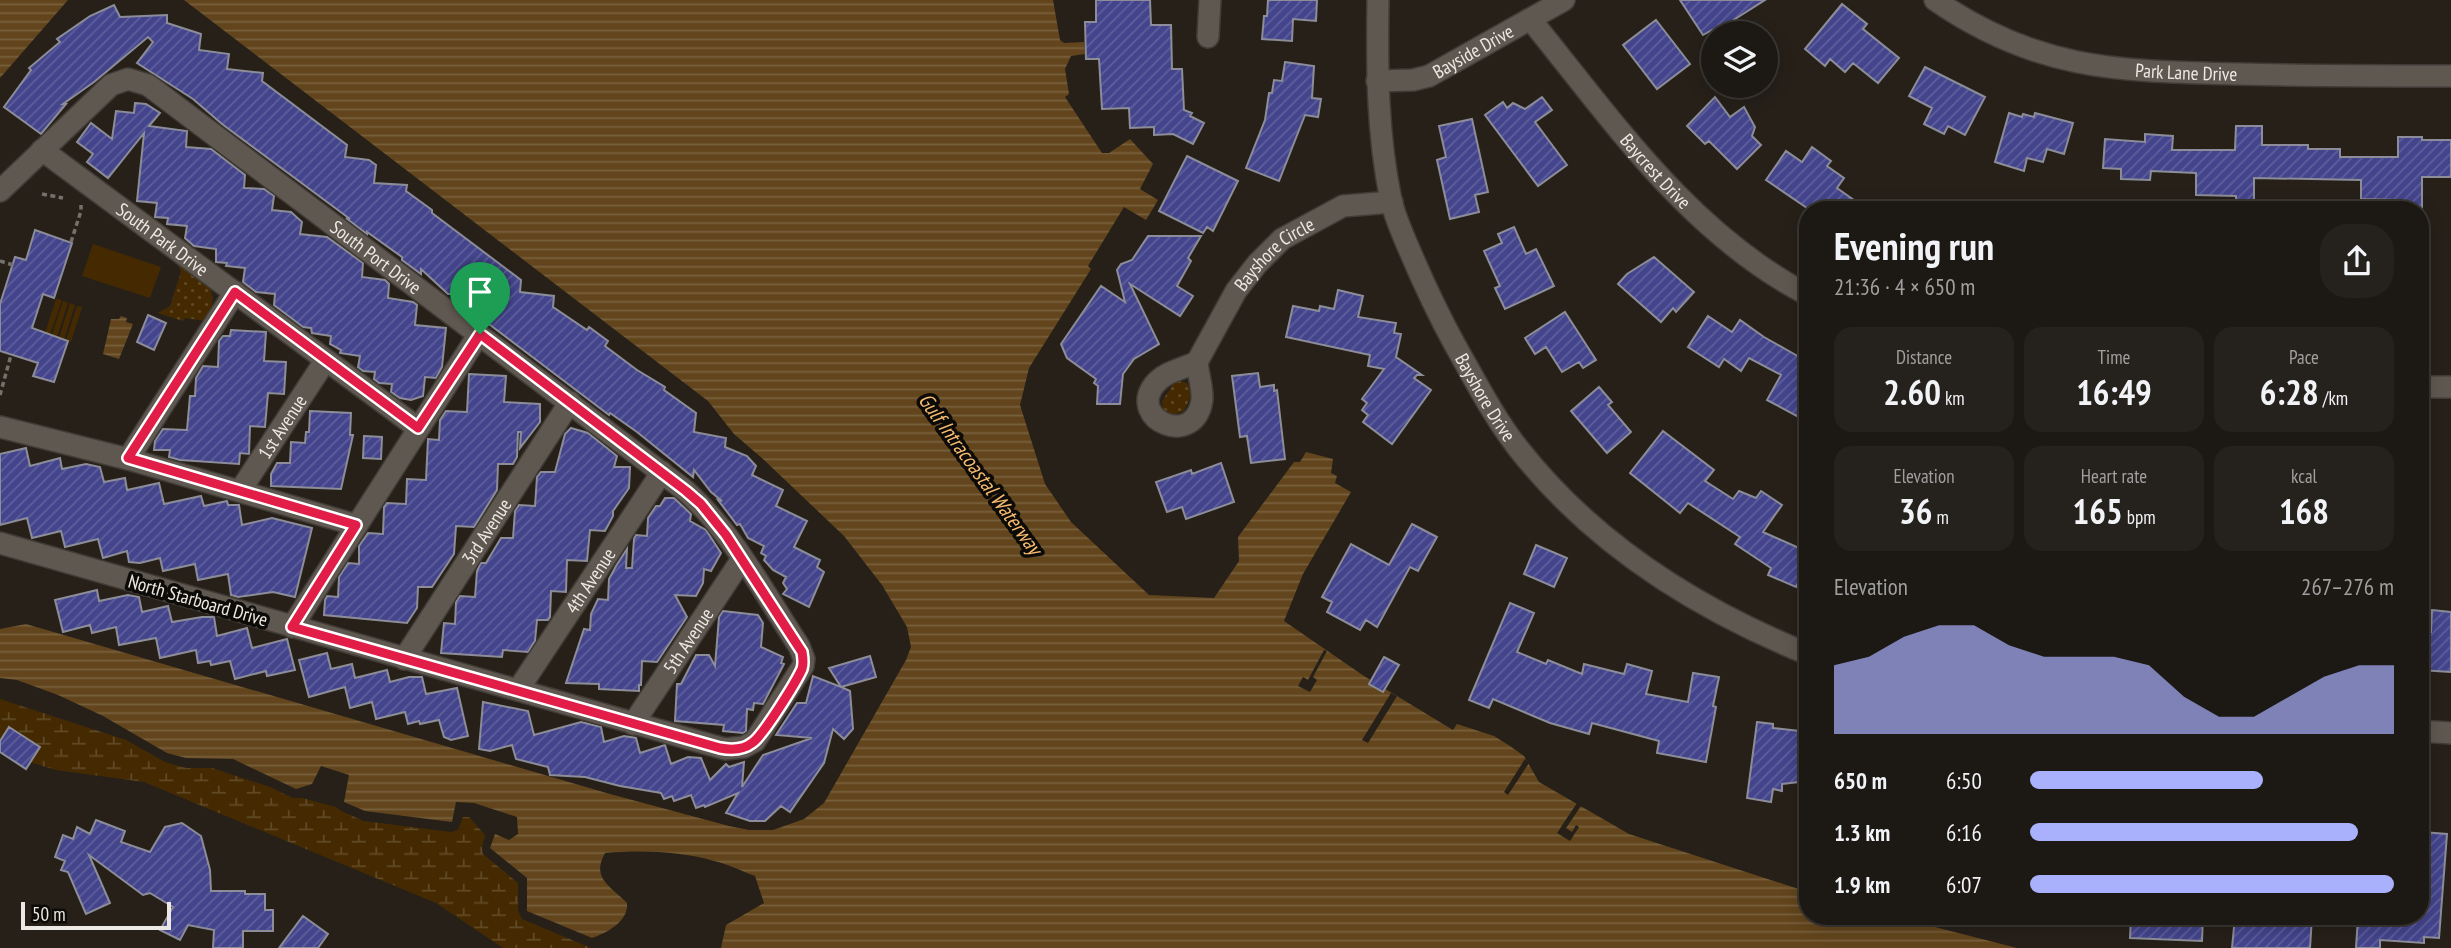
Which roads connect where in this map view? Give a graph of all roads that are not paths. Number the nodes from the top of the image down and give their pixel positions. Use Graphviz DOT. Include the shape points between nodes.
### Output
graph roads {
  1 [pos="1210,0"];
  2 [pos="1378,0"];
  3 [pos="1564,0"];
  4 [pos="1935,0"];
  5 [pos="1531,20"];
  6 [pos="1208,37"];
  7 [pos="2451,76"];
  8 [pos="1377,81"];
  9 [pos="42,150"];
  10 [pos="0,191"];
  11 [pos="1392,202"];
  12 [pos="1799,289"];
  13 [pos="235,292"];
  14 [pos="480,334"];
  15 [pos="325,361"];
  16 [pos="1197,362"];
  17 [pos="2429,387"];
  18 [pos="2451,387"];
  19 [pos="570,402"];
  20 [pos="0,427"];
  21 [pos="418,428"];
  22 [pos="128,458"];
  23 [pos="662,471"];
  24 [pos="240,491"];
  25 [pos="356,525"];
  26 [pos="0,543"];
  27 [pos="742,559"];
  28 [pos="292,627"];
  29 [pos="1799,650"];
  30 [pos="404,659"];
  31 [pos="518,690"];
  32 [pos="633,724"];
  33 [pos="2429,732"];
  34 [pos="2451,733"];
  35 [pos="720,748"];
  1 -- 6 [label="street"];
  2 -- 8 [label="street, Bayshore Drive"];
  3 -- 5 [label="street, Bayside Drive"];
  4 -- 7 [label="street, Park Lane Drive" via="2031,51 2101,68"];
  5 -- 8 [label="street, Bayside Drive" via="1422,79"];
  5 -- 12 [label="street, Baycrest Drive" via="1682,202"];
  8 -- 11 [label="street, Bayshore Drive"];
  9 -- 10 [label="street, South Port Drive"];
  9 -- 13 [label="street, South Park Drive"];
  9 -- 14 [label="street, South Port Drive" via="111,85 128,79 141,82"];
  11 -- 16 [label="street, Bayshore Circle" via="1343,206 1282,239 1236,291"];
  11 -- 29 [label="street, Bayshore Drive" via="1444,325 1517,447 1557,493 1597,531 1688,595"];
  13 -- 15 [label="street, South Park Drive"];
  13 -- 22 [label="street"];
  14 -- 19 [label="street, South Port Drive"];
  14 -- 21 [label="street"];
  15 -- 21 [label="street, South Park Drive"];
  15 -- 24 [label="street, 1st Avenue"];
  17 -- 18 [label="street"];
  19 -- 23 [label="street, South Port Drive"];
  19 -- 30 [label="street, 3rd Avenue"];
  20 -- 22 [label="street"];
  21 -- 25 [label="street"];
  22 -- 24 [label="street"];
  23 -- 27 [label="street, South Port Drive" via="701,504"];
  23 -- 31 [label="street, 4th Avenue"];
  24 -- 25 [label="street"];
  25 -- 28 [label="street"];
  26 -- 28 [label="street, North Starboard Drive"];
  27 -- 32 [label="street, 5th Avenue"];
  27 -- 35 [label="street, South Port Drive" via="804,659 755,741 738,749"];
  28 -- 30 [label="street, North Starboard Drive"];
  30 -- 31 [label="street, North Starboard Drive"];
  31 -- 32 [label="street, North Starboard Drive"];
  32 -- 35 [label="street, North Starboard Drive"];
  33 -- 34 [label="street"];
}
